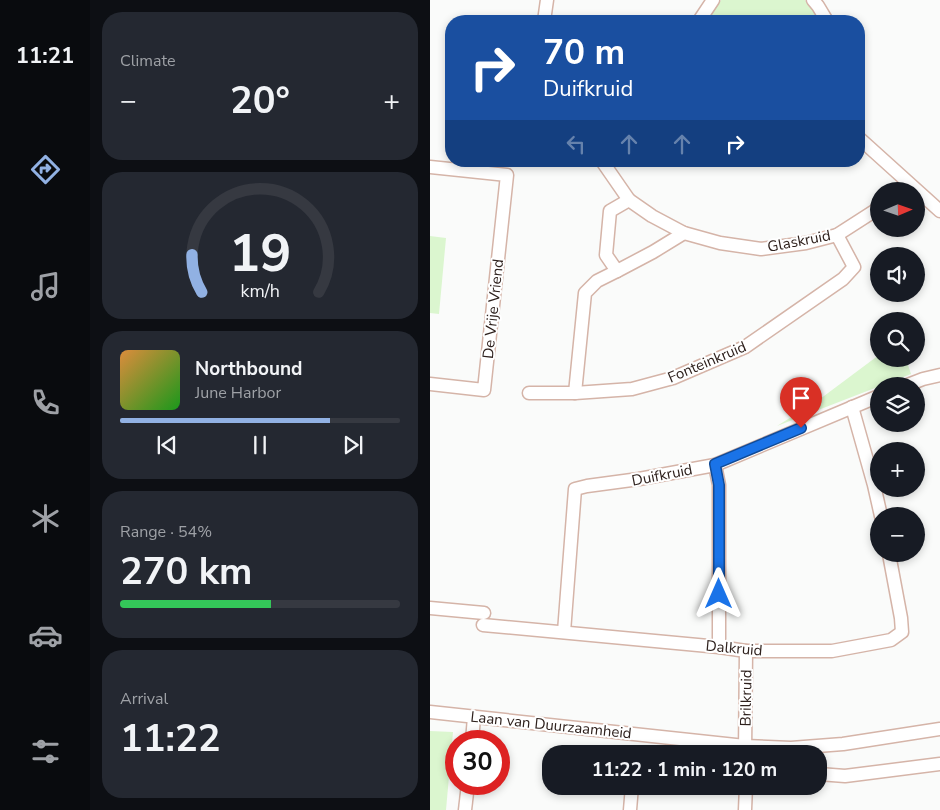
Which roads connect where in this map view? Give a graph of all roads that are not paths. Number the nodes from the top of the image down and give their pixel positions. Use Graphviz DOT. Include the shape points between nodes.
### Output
graph roads {
  1 [pos="547,0"];
  2 [pos="713,0"];
  3 [pos="812,0"];
  4 [pos="545,15"];
  5 [pos="702,15"];
  6 [pos="823,15"];
  7 [pos="865,145"];
  8 [pos="430,166"];
  9 [pos="606,167"];
  10 [pos="899,182"];
  11 [pos="629,200"];
  12 [pos="925,201"];
  13 [pos="940,211"];
  14 [pos="870,214"];
  15 [pos="684,232"];
  16 [pos="837,235"];
  17 [pos="617,271"];
  18 [pos="940,375"];
  19 [pos="925,379"];
  20 [pos="430,384"];
  21 [pos="529,393"];
  22 [pos="575,393"];
  23 [pos="870,400"];
  24 [pos="852,407"];
  25 [pos="715,464"];
  26 [pos="879,507"];
  27 [pos="890,562"];
  28 [pos="430,608"];
  29 [pos="564,632"];
  30 [pos="719,647"];
  31 [pos="746,651"];
  32 [pos="430,712"];
  33 [pos="474,717"];
  34 [pos="940,729"];
  35 [pos="473,730"];
  36 [pos="704,745"];
  37 [pos="745,745"];
  38 [pos="827,745"];
  39 [pos="940,764"];
  40 [pos="827,775"];
  41 [pos="467,795"];
  42 [pos="631,795"];
  43 [pos="746,795"];
  44 [pos="465,810"];
  45 [pos="630,810"];
  46 [pos="745,810"];
  1 -- 4 [label="street"];
  2 -- 5 [label="street"];
  3 -- 6 [label="street"];
  7 -- 10 [label="street"];
  8 -- 20 [label="street, De Vrije Vriend" via="507,174 484,390"];
  9 -- 11 [label="street, Glaskruid"];
  11 -- 15 [label="street, Glaskruid"];
  11 -- 17 [label="street" via="610,211 606,255"];
  12 -- 13 [label="street"];
  14 -- 16 [label="street, Glaskruid"];
  15 -- 16 [label="street, Glaskruid" via="720,243 761,249"];
  15 -- 17 [label="street"];
  16 -- 22 [label="street, Fonteinkruid" via="854,267 843,279 745,348 665,380 632,389"];
  17 -- 22 [label="street" via="596,281 585,293"];
  18 -- 19 [label="street"];
  21 -- 22 [label="street, Fonteinkruid"];
  23 -- 24 [label="street, Duifkruid"];
  24 -- 25 [label="street, Duifkruid"];
  24 -- 26 [label="street"];
  25 -- 29 [label="street, Duifkruid" via="576,489"];
  25 -- 30 [label="street" via="719,485"];
  27 -- 31 [label="street, Dalkruid" via="902,632 891,640 832,651"];
  28 -- 29 [label="street, Dalkruid"];
  29 -- 30 [label="street, Dalkruid"];
  30 -- 31 [label="street, Dalkruid"];
  31 -- 37 [label="street, Brilkruid"];
  32 -- 33 [label="street, Laan van Duurzaamheid"];
  33 -- 35 [label="street"];
  33 -- 36 [label="street, Laan van Duurzaamheid"];
  34 -- 38 [label="street, Laan van Duurzaamheid"];
  39 -- 40 [label="street" via="845,776"];
  41 -- 44 [label="street"];
  42 -- 45 [label="street"];
  43 -- 46 [label="street"];
}
